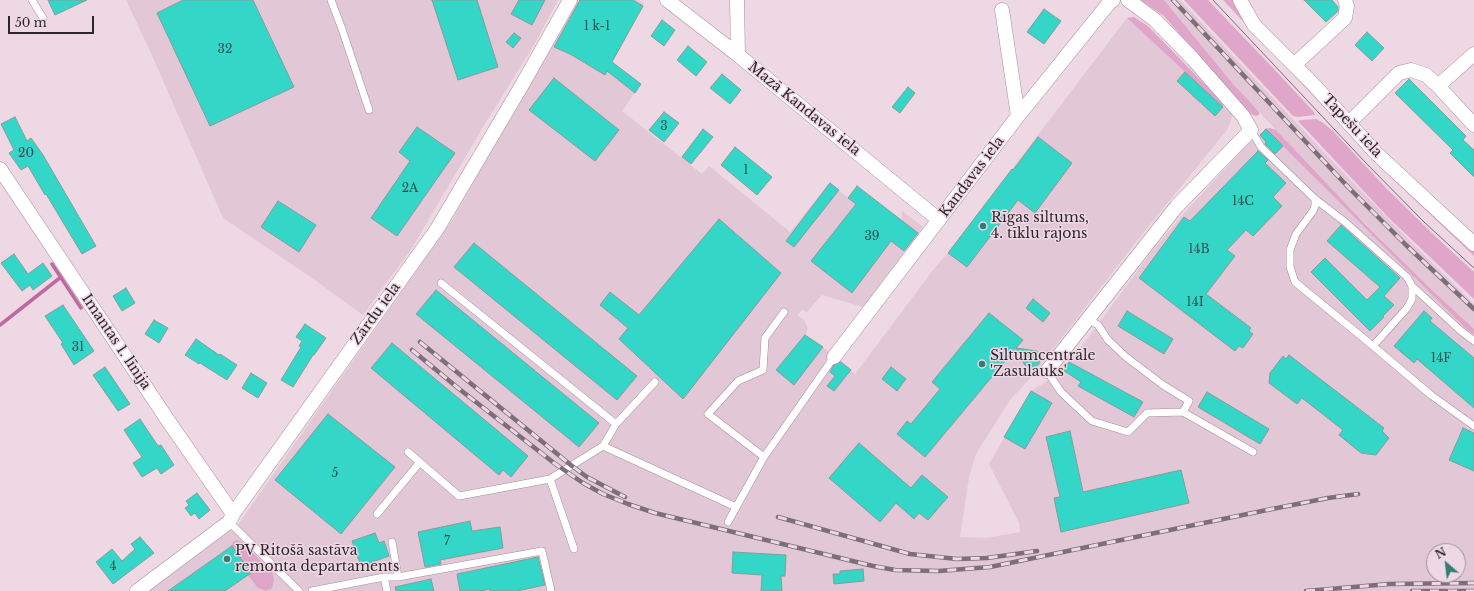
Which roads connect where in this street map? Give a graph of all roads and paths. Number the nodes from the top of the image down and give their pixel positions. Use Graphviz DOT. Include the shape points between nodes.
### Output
graph roads {
  1 [pos="32,0"];
  2 [pos="331,0"];
  3 [pos="570,0"];
  4 [pos="667,0"];
  5 [pos="737,0"];
  6 [pos="1128,0"];
  7 [pos="1240,0"];
  8 [pos="1345,0"];
  9 [pos="1110,1"];
  10 [pos="1002,10"];
  11 [pos="43,18"];
  12 [pos="1474,54"];
  13 [pos="738,55"];
  14 [pos="1294,65"];
  15 [pos="1438,86"];
  16 [pos="369,110"];
  17 [pos="1018,116"];
  18 [pos="1349,123"];
  19 [pos="1474,125"];
  20 [pos="1251,130"];
  21 [pos="0,169"];
  22 [pos="1315,199"];
  23 [pos="939,220"];
  24 [pos="1474,244"];
  25 [pos="441,283"];
  26 [pos="1412,286"];
  27 [pos="784,312"];
  28 [pos="1088,319"];
  29 [pos="1474,341"];
  30 [pos="1373,346"];
  31 [pos="834,357"];
  32 [pos="1047,370"];
  33 [pos="655,382"];
  34 [pos="1183,412"];
  35 [pos="616,424"];
  36 [pos="1474,426"];
  37 [pos="603,446"];
  38 [pos="408,452"];
  39 [pos="1253,452"];
  40 [pos="764,457"];
  41 [pos="420,462"];
  42 [pos="550,479"];
  43 [pos="736,507"];
  44 [pos="377,514"];
  45 [pos="231,518"];
  46 [pos="728,522"];
  47 [pos="392,542"];
  48 [pos="574,549"];
  49 [pos="384,577"];
  50 [pos="398,577"];
  51 [pos="137,591"];
  52 [pos="299,591"];
  53 [pos="312,591"];
  54 [pos="387,591"];
  55 [pos="551,591"];
  1 -- 11 [label="lane"];
  2 -- 16 [label="lane"];
  3 -- 45 [label="street, Zārdu iela" via="437,229"];
  4 -- 13 [label="street, Mazā Kandavas iela"];
  5 -- 13 [label="street"];
  6 -- 20 [label="street" via="1155,20 1193,59 1243,116"];
  7 -- 14 [label="street, Tapešu iela" via="1254,25"];
  8 -- 14 [label="street" via="1345,18"];
  9 -- 17 [label="street, Kandavas iela"];
  10 -- 17 [label="street"];
  12 -- 15 [label="street"];
  13 -- 23 [label="street, Mazā Kandavas iela"];
  14 -- 18 [label="street, Tapešu iela"];
  15 -- 18 [label="street" via="1426,75 1411,70 1399,73"];
  15 -- 19 [label="street"];
  17 -- 23 [label="street, Kandavas iela"];
  18 -- 24 [label="street, Tapešu iela" via="1377,154"];
  20 -- 22 [label="lane" via="1261,147"];
  20 -- 28 [label="street" via="1177,206"];
  21 -- 45 [label="street, Imantas 1. līnija"];
  22 -- 26 [label="lane" via="1407,277"];
  22 -- 30 [label="lane" via="1316,206 1296,234 1290,250 1290,267 1295,282"];
  23 -- 31 [label="street, Kandavas iela"];
  25 -- 35 [label="lane"];
  26 -- 29 [label="lane"];
  26 -- 30 [label="lane" via="1412,299 1407,308"];
  27 -- 40 [label="lane" via="765,338 763,370 738,381 708,414"];
  28 -- 32 [label="street"];
  28 -- 34 [label="lane" via="1098,325 1108,340 1126,357 1189,401"];
  30 -- 36 [label="lane" via="1431,395"];
  31 -- 40 [label="lane"];
  32 -- 34 [label="lane" via="1061,392 1092,421 1128,432 1148,413"];
  33 -- 35 [label="lane"];
  34 -- 39 [label="lane"];
  35 -- 37 [label="lane"];
  37 -- 42 [label="lane"];
  37 -- 43 [label="lane"];
  38 -- 41 [label="lane"];
  40 -- 43 [label="lane"];
  41 -- 42 [label="lane" via="459,496"];
  41 -- 44 [label="lane"];
  42 -- 48 [label="lane"];
  43 -- 46 [label="lane"];
  45 -- 51 [label="street, Zārdu iela"];
  45 -- 52 [label="lane"];
  47 -- 50 [label="lane"];
  49 -- 50 [label="lane"];
  49 -- 53 [label="lane"];
  49 -- 54 [label="lane"];
  50 -- 55 [label="lane" via="542,551"];
}
